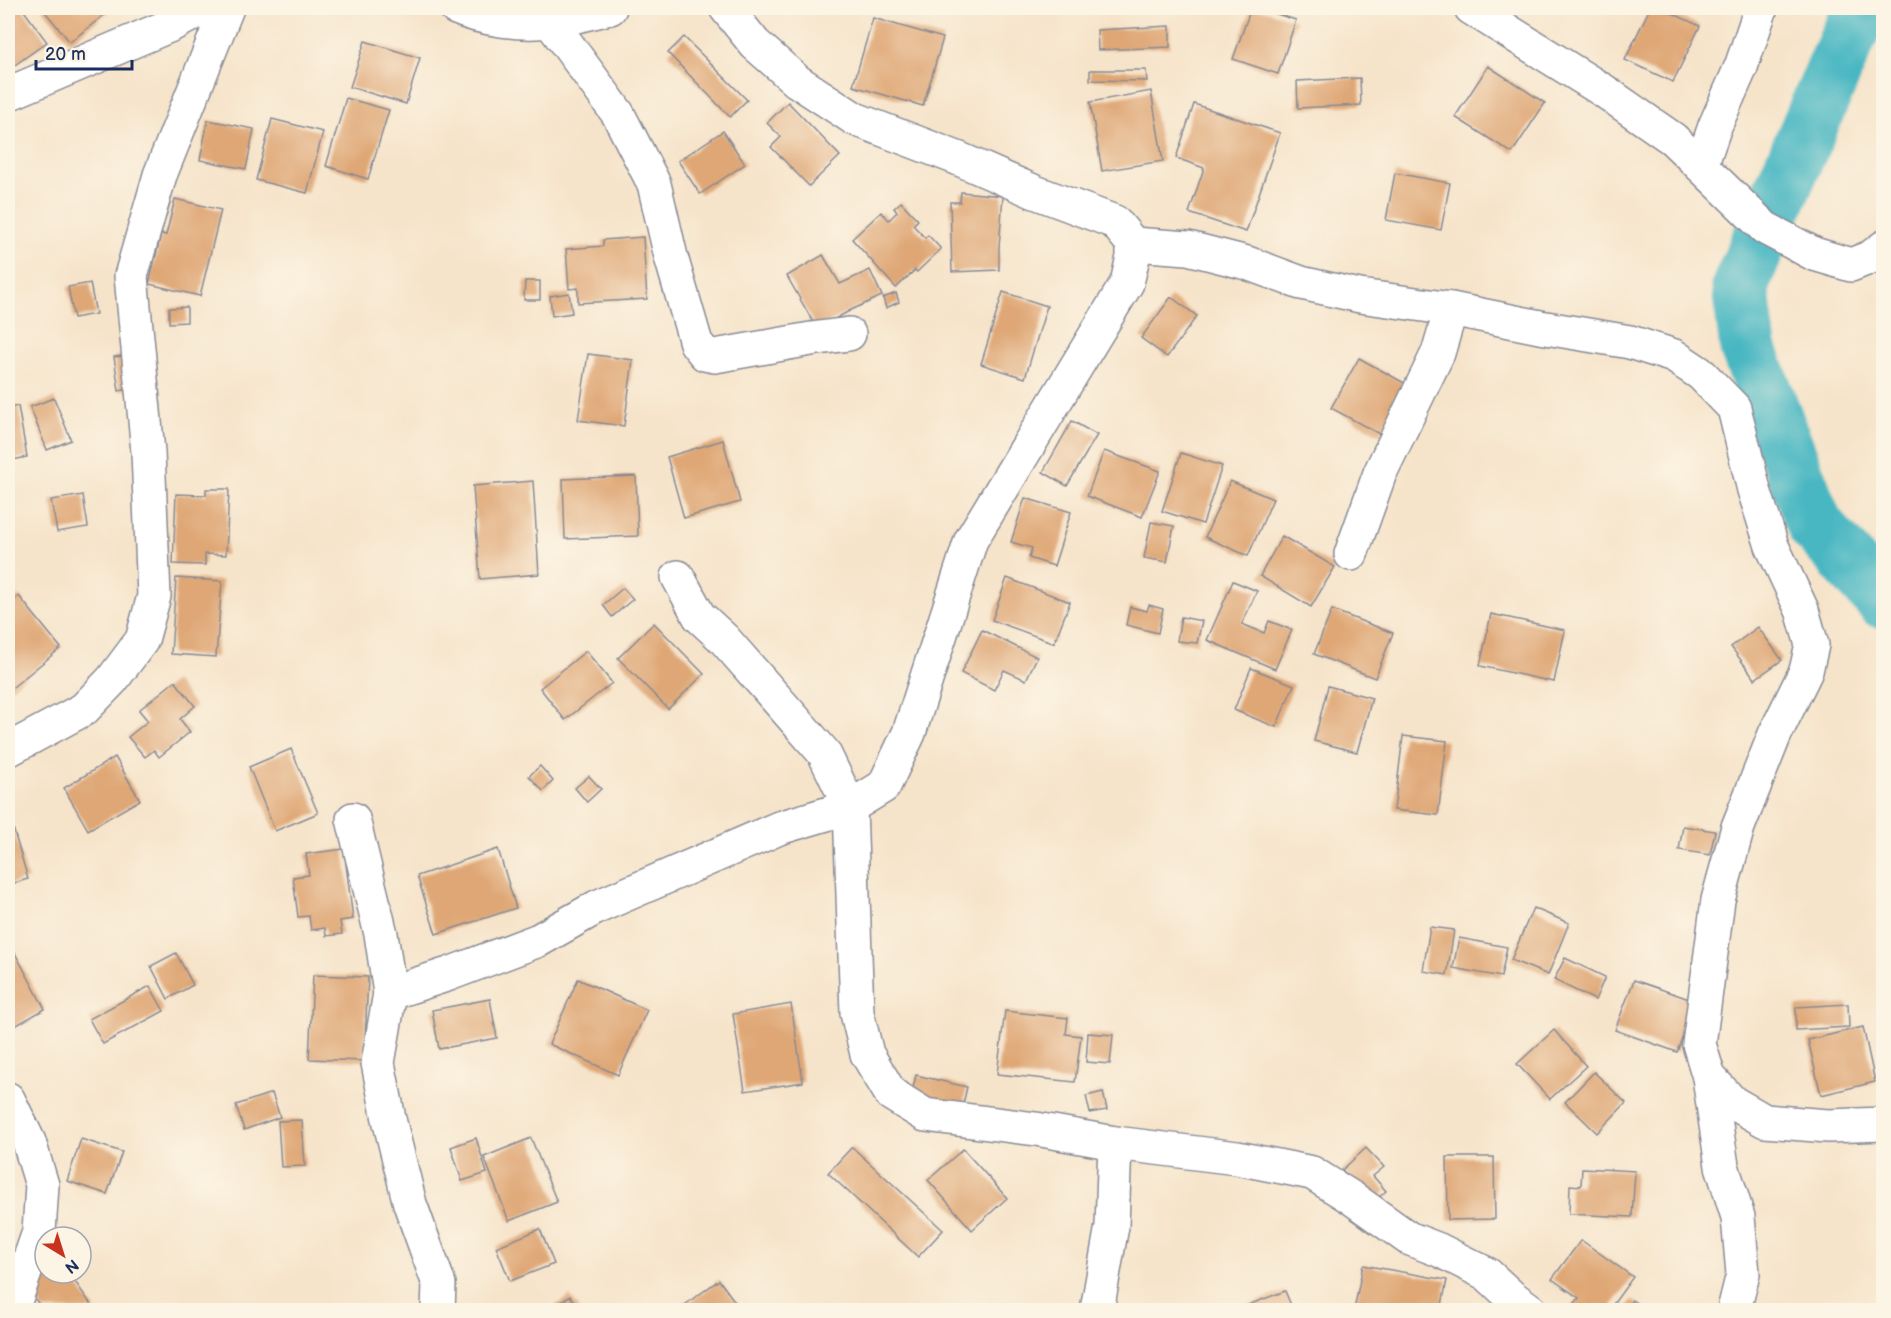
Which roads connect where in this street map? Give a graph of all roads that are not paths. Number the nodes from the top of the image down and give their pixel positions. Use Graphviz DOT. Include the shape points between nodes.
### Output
graph roads {
  1 [pos="204,8"];
  2 [pos="227,8"];
  3 [pos="456,8"];
  4 [pos="610,8"];
  5 [pos="726,8"];
  6 [pos="1471,8"];
  7 [pos="1761,8"];
  8 [pos="550,21"];
  9 [pos="8,94"];
  10 [pos="1701,166"];
  11 [pos="1133,244"];
  12 [pos="1884,247"];
  13 [pos="1451,309"];
  14 [pos="849,334"];
  15 [pos="1350,554"];
  16 [pos="678,577"];
  17 [pos="8,750"];
  18 [pos="850,807"];
  19 [pos="353,819"];
  20 [pos="390,993"];
  21 [pos="1708,1077"];
  22 [pos="8,1099"];
  23 [pos="1884,1124"];
  24 [pos="1115,1143"];
  25 [pos="12,1311"];
  26 [pos="438,1311"];
  27 [pos="1097,1311"];
  28 [pos="1530,1311"];
  29 [pos="1734,1311"];
  1 -- 9 [label="street"];
  2 -- 17 [label="street" via="160,175 131,276 148,452 154,596 142,640 84,709"];
  3 -- 8 [label="street" via="513,22"];
  4 -- 8 [label="street"];
  5 -- 11 [label="street" via="755,44 797,81 855,119 1115,222"];
  6 -- 10 [label="street" via="1605,91 1673,139"];
  7 -- 10 [label="street"];
  8 -- 14 [label="street" via="618,114 654,184 696,343 705,354 715,357"];
  10 -- 12 [label="street" via="1765,228 1814,254 1851,265"];
  11 -- 13 [label="street" via="1188,248 1301,283"];
  11 -- 18 [label="street" via="1127,283 971,540 909,733 884,786"];
  13 -- 15 [label="street" via="1438,353 1380,473"];
  13 -- 21 [label="street" via="1630,342 1674,356 1701,374 1734,408 1772,546 1802,610 1812,645 1806,671 1775,734 1738,827 1718,900 1699,1044"];
  16 -- 18 [label="street" via="699,616 824,753"];
  18 -- 20 [label="street" via="779,828 597,907 539,940"];
  18 -- 24 [label="street" via="857,1013 867,1054 891,1094 925,1115"];
  19 -- 20 [label="street" via="381,934"];
  20 -- 26 [label="street" via="378,1063 410,1204 439,1284"];
  21 -- 23 [label="street" via="1732,1102 1765,1120 1828,1126"];
  21 -- 29 [label="street" via="1722,1167 1738,1217 1743,1274"];
  22 -- 25 [label="street" via="29,1142 42,1185 39,1232"];
  24 -- 27 [label="street" via="1112,1227"];
  24 -- 28 [label="street" via="1237,1158 1312,1173 1408,1239 1487,1274"];
}
